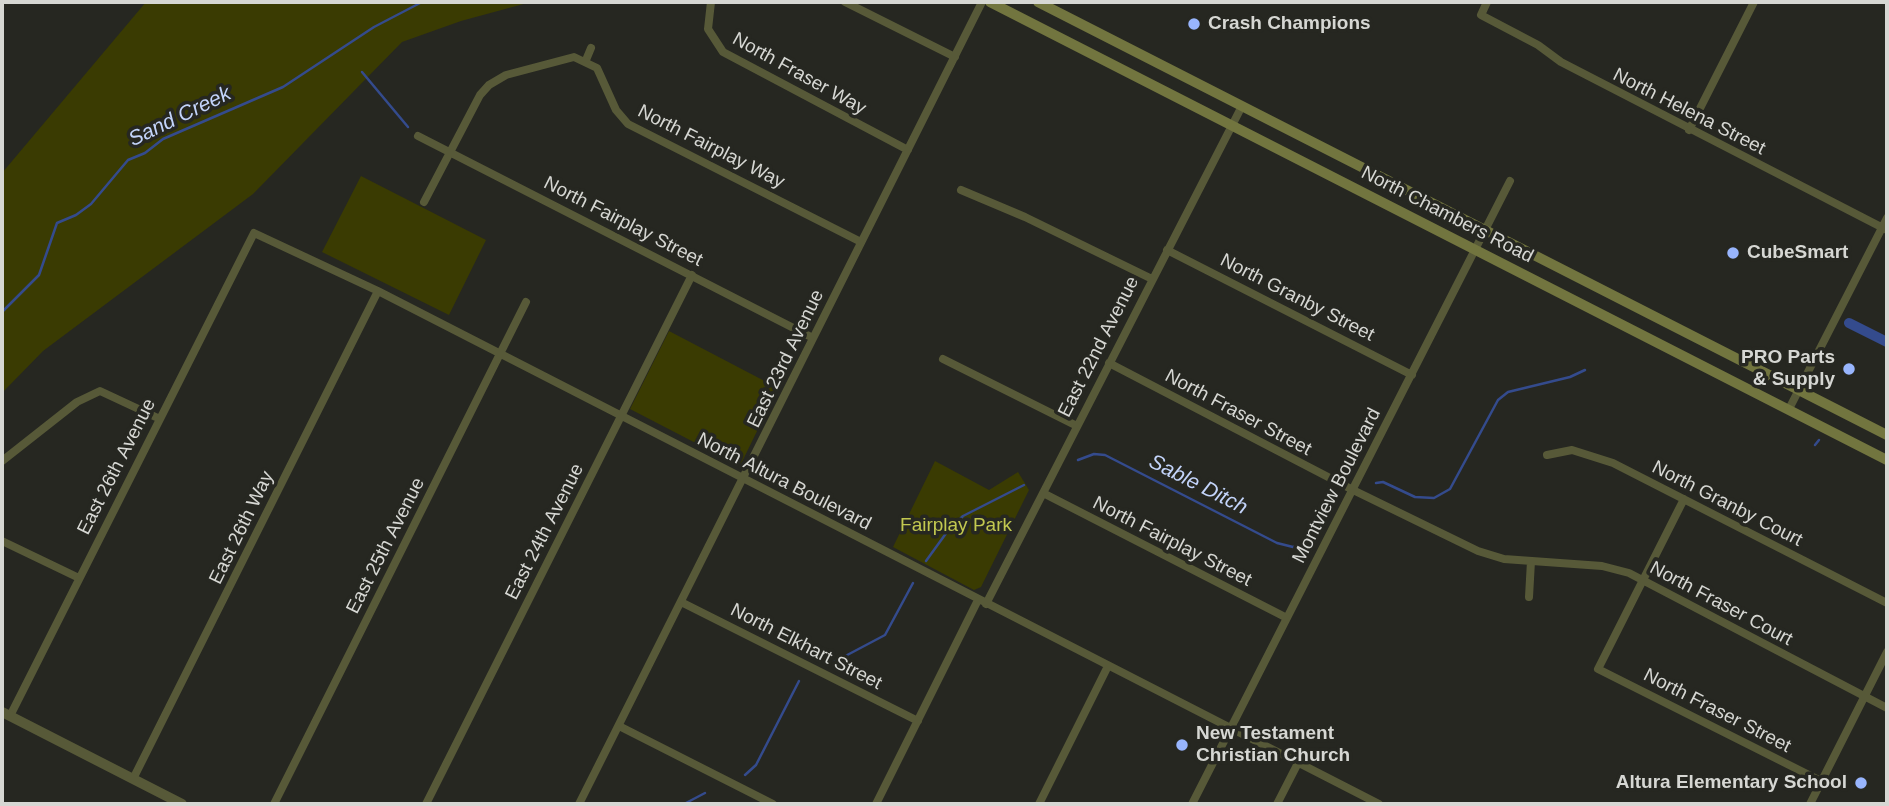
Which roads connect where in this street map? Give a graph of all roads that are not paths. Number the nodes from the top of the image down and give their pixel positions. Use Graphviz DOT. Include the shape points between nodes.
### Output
graph roads {
  1 [pos="710,2"];
  2 [pos="845,2"];
  3 [pos="982,2"];
  4 [pos="989,2"];
  5 [pos="1038,2"];
  6 [pos="1488,2"];
  7 [pos="1754,2"];
  8 [pos="592,48"];
  9 [pos="955,57"];
  10 [pos="586,60"];
  11 [pos="1242,106"];
  12 [pos="1232,126"];
  13 [pos="1689,130"];
  14 [pos="418,135"];
  15 [pos="908,150"];
  16 [pos="449,151"];
  17 [pos="1510,181"];
  18 [pos="961,190"];
  19 [pos="424,202"];
  20 [pos="1887,218"];
  21 [pos="1486,229"];
  22 [pos="1885,229"];
  23 [pos="254,233"];
  24 [pos="861,242"];
  25 [pos="1167,250"];
  26 [pos="1476,250"];
  27 [pos="692,275"];
  28 [pos="1152,279"];
  29 [pos="379,291"];
  30 [pos="526,302"];
  31 [pos="813,338"];
  32 [pos="501,355"];
  33 [pos="943,359"];
  34 [pos="1109,363"];
  35 [pos="1412,374"];
  36 [pos="1799,389"];
  37 [pos="1789,409"];
  38 [pos="622,415"];
  39 [pos="160,419"];
  40 [pos="1077,426"];
  41 [pos="1887,435"];
  42 [pos="1548,455"];
  43 [pos="1887,460"];
  44 [pos="2,461"];
  45 [pos="743,480"];
  46 [pos="1353,490"];
  47 [pos="1043,494"];
  48 [pos="1684,499"];
  49 [pos="2,541"];
  50 [pos="1531,561"];
  51 [pos="79,578"];
  52 [pos="1644,581"];
  53 [pos="1528,597"];
  54 [pos="681,602"];
  55 [pos="982,602"];
  56 [pos="1887,603"];
  57 [pos="1287,618"];
  58 [pos="1887,652"];
  59 [pos="1108,666"];
  60 [pos="1865,697"];
  61 [pos="1887,708"];
  62 [pos="6,714"];
  63 [pos="918,721"];
  64 [pos="619,726"];
  65 [pos="1231,728"];
  66 [pos="1298,763"];
  67 [pos="133,779"];
  68 [pos="1821,782"];
  69 [pos="183,804"];
  70 [pos="274,804"];
  71 [pos="426,804"];
  72 [pos="579,804"];
  73 [pos="773,804"];
  74 [pos="876,804"];
  75 [pos="1039,804"];
  76 [pos="1192,804"];
  77 [pos="1277,804"];
  78 [pos="1379,804"];
  79 [pos="1810,804"];
  1 -- 15 [label="street, North Fraser Way" via="708,29 728,56"];
  2 -- 9 [label="street"];
  3 -- 9 [label="street, East 23rd Avenue"];
  4 -- 12 [label="main road, North Chambers Road"];
  5 -- 11 [label="main road, North Chambers Road"];
  6 -- 13 [label="street, North Helena Street" via="1481,15"];
  7 -- 13 [label="street"];
  8 -- 10 [label="street"];
  9 -- 15 [label="street, East 23rd Avenue"];
  10 -- 16 [label="street" via="566,57 494,81 480,95"];
  10 -- 24 [label="street, North Fairplay Way" via="602,74 616,110 628,124"];
  11 -- 12 [label="street, East 22nd Avenue"];
  11 -- 21 [label="main road, North Chambers Road"];
  12 -- 25 [label="street, East 22nd Avenue"];
  12 -- 26 [label="main road, North Chambers Road"];
  13 -- 22 [label="street, North Helena Street"];
  14 -- 16 [label="street, North Fairplay Street"];
  15 -- 24 [label="street, East 23rd Avenue"];
  16 -- 19 [label="street"];
  16 -- 27 [label="street, North Fairplay Street"];
  17 -- 21 [label="street, Montview Boulevard"];
  18 -- 28 [label="street"];
  20 -- 22 [label="street"];
  21 -- 26 [label="street, Montview Boulevard"];
  21 -- 36 [label="main road, North Chambers Road"];
  22 -- 36 [label="street"];
  23 -- 29 [label="street, North Altura Boulevard"];
  23 -- 39 [label="street, East 26th Avenue"];
  24 -- 31 [label="street, East 23rd Avenue"];
  25 -- 28 [label="street, East 22nd Avenue"];
  25 -- 35 [label="street, North Granby Street"];
  26 -- 35 [label="street, Montview Boulevard"];
  26 -- 37 [label="main road, North Chambers Road"];
  27 -- 31 [label="street, North Fairplay Street"];
  27 -- 38 [label="street, East 24th Avenue"];
  28 -- 34 [label="street, East 22nd Avenue"];
  29 -- 32 [label="street, North Altura Boulevard"];
  29 -- 67 [label="street, East 26th Way"];
  30 -- 32 [label="street, East 25th Avenue"];
  31 -- 45 [label="street, East 23rd Avenue"];
  32 -- 38 [label="street, North Altura Boulevard"];
  32 -- 70 [label="street, East 25th Avenue"];
  33 -- 40 [label="street"];
  34 -- 40 [label="street, East 22nd Avenue"];
  34 -- 46 [label="street, North Fraser Street"];
  35 -- 46 [label="street, Montview Boulevard"];
  36 -- 37 [label="street"];
  36 -- 41 [label="main road, North Chambers Road"];
  37 -- 43 [label="main road, North Chambers Road"];
  38 -- 45 [label="street, North Altura Boulevard"];
  38 -- 71 [label="street, East 24th Avenue"];
  39 -- 44 [label="street" via="100,391 77,402"];
  39 -- 51 [label="street, East 26th Avenue"];
  40 -- 47 [label="street, East 22nd Avenue"];
  42 -- 48 [label="street, North Granby Court" via="1566,450 1593,456"];
  45 -- 54 [label="street, East 23rd Avenue"];
  45 -- 55 [label="street, North Altura Boulevard"];
  46 -- 50 [label="street, North Fraser Court" via="1488,555"];
  46 -- 57 [label="street, Montview Boulevard"];
  47 -- 55 [label="street, East 22nd Avenue"];
  47 -- 57 [label="street, North Fairplay Street"];
  48 -- 52 [label="street"];
  48 -- 56 [label="street, North Granby Court"];
  49 -- 51 [label="street"];
  50 -- 52 [label="street, North Fraser Court" via="1602,566"];
  50 -- 53 [label="street"];
  51 -- 62 [label="street, East 26th Avenue"];
  52 -- 60 [label="street, North Fraser Court"];
  52 -- 68 [label="street, North Fraser Street" via="1598,669"];
  54 -- 63 [label="street, North Elkhart Street"];
  54 -- 64 [label="street, East 23rd Avenue"];
  55 -- 59 [label="street, North Altura Boulevard"];
  55 -- 63 [label="street, East 22nd Avenue"];
  57 -- 65 [label="street, Montview Boulevard"];
  58 -- 60 [label="street"];
  59 -- 65 [label="street, North Altura Boulevard"];
  59 -- 75 [label="street"];
  60 -- 61 [label="street, North Fraser Court"];
  60 -- 68 [label="street"];
  62 -- 67 [label="street"];
  63 -- 74 [label="street, East 22nd Avenue"];
  64 -- 72 [label="street, East 23rd Avenue"];
  64 -- 73 [label="street"];
  65 -- 66 [label="street, North Altura Boulevard"];
  65 -- 76 [label="street, Montview Boulevard"];
  66 -- 77 [label="street"];
  66 -- 78 [label="street, North Altura Boulevard"];
  67 -- 69 [label="street"];
  68 -- 79 [label="street"];
}
